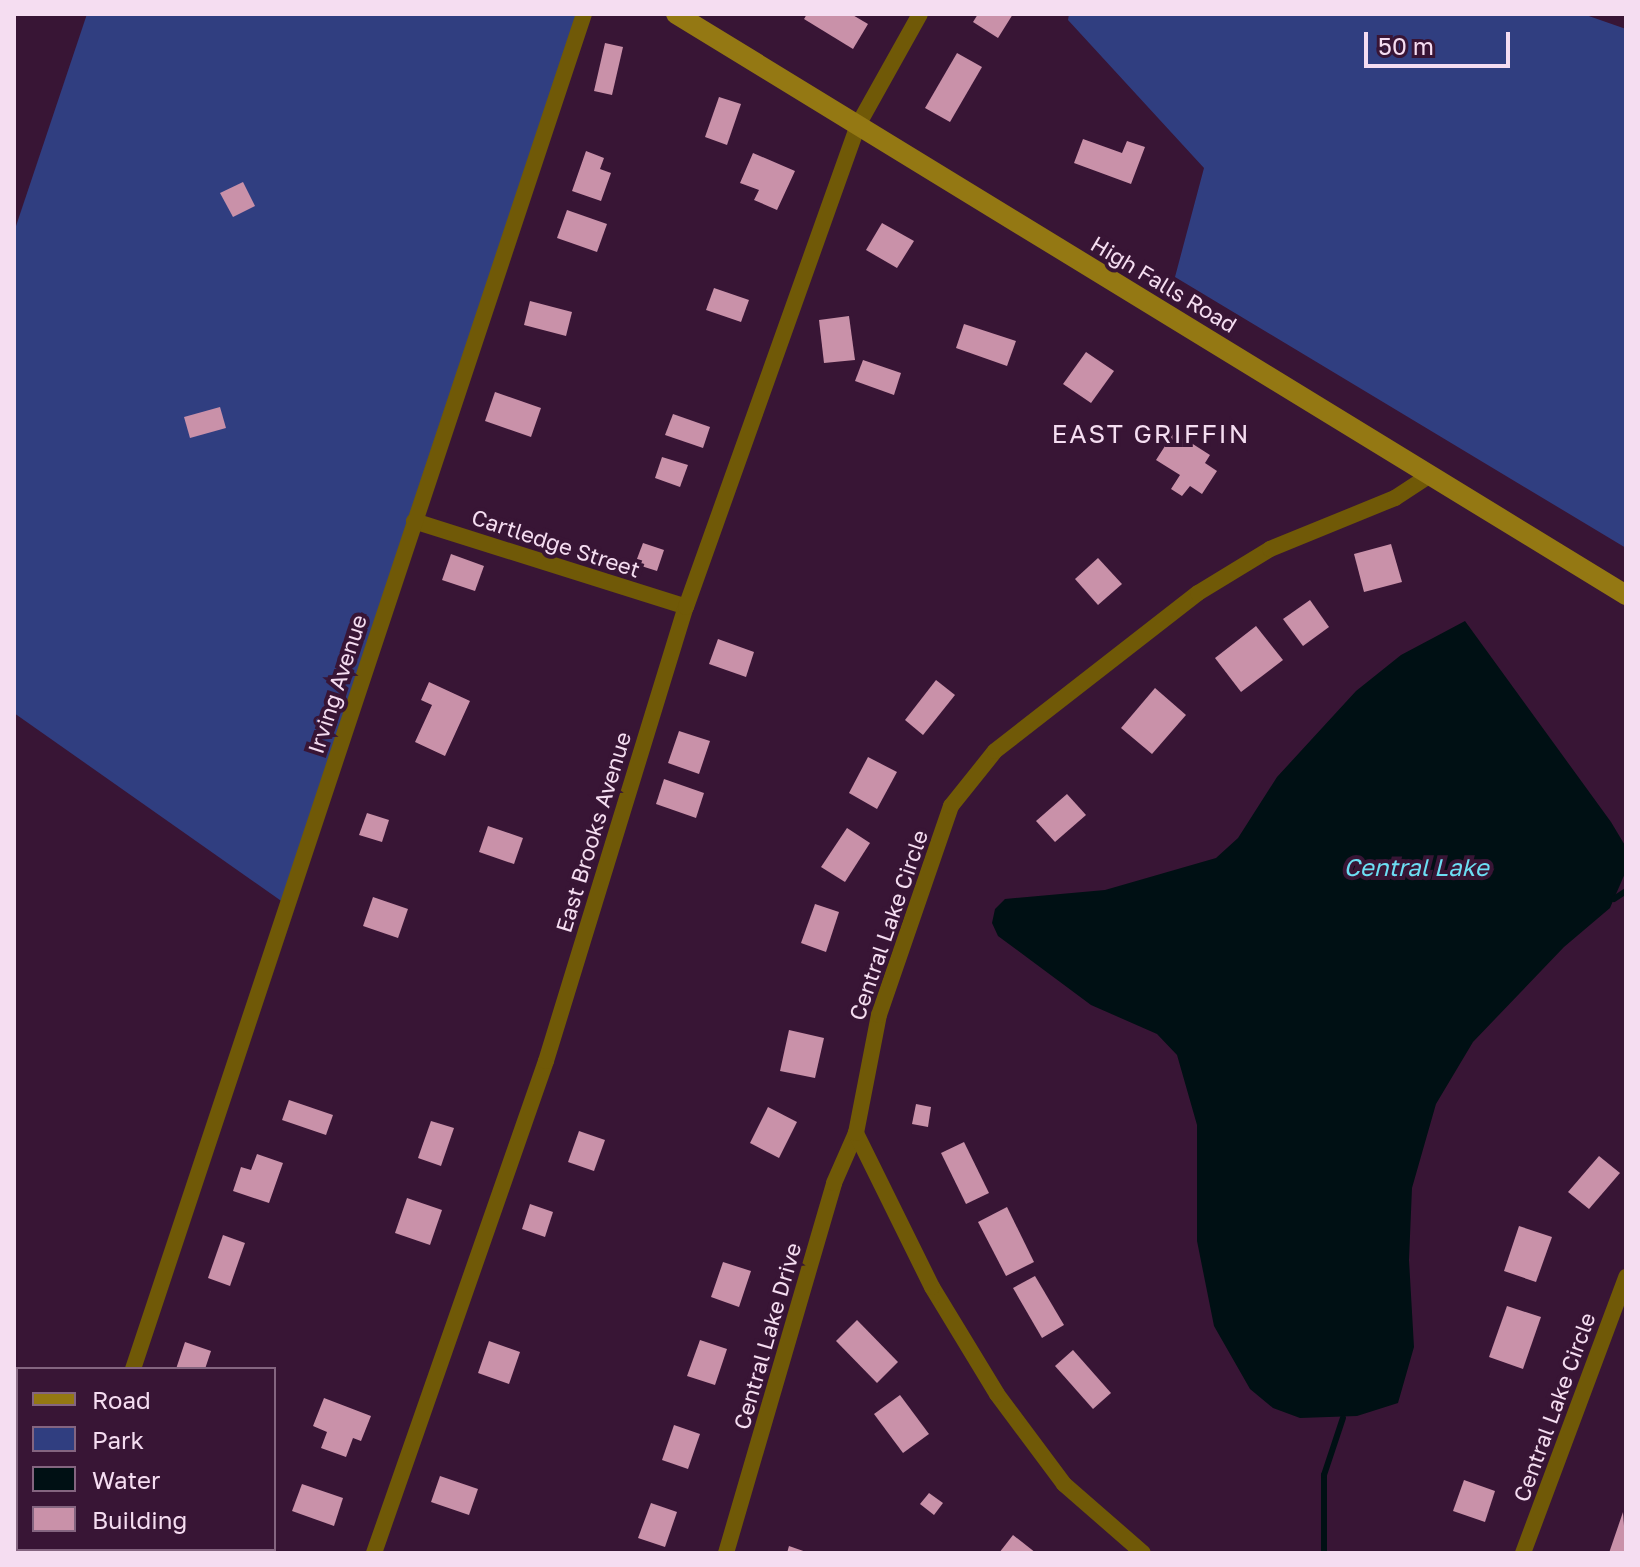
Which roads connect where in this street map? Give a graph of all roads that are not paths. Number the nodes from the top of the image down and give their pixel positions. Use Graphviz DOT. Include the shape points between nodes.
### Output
graph roads {
  1 [pos="584,14"];
  2 [pos="676,14"];
  3 [pos="920,14"];
  4 [pos="858,125"];
  5 [pos="1430,475"];
  6 [pos="414,521"];
  7 [pos="1626,595"];
  8 [pos="686,607"];
  9 [pos="856,1133"];
  10 [pos="1626,1277"];
  11 [pos="134,1367"];
  12 [pos="374,1553"];
  13 [pos="726,1553"];
  14 [pos="1143,1553"];
  15 [pos="1523,1553"];
  1 -- 6 [label="street, Irving Avenue"];
  2 -- 4 [label="street, High Falls Road"];
  3 -- 4 [label="street, East Brooks Avenue"];
  4 -- 5 [label="street, High Falls Road"];
  4 -- 8 [label="street, East Brooks Avenue"];
  5 -- 7 [label="street, High Falls Road"];
  5 -- 9 [label="street, Central Lake Circle" via="1395,498 1270,549 1198,593 995,751 970,777 951,806 879,1015"];
  6 -- 8 [label="street, Cartledge Street"];
  6 -- 11 [label="street, Irving Avenue"];
  8 -- 12 [label="street, East Brooks Avenue" via="546,1061"];
  9 -- 13 [label="street, Central Lake Drive" via="834,1183"];
  9 -- 14 [label="street" via="932,1287 997,1394 1064,1484"];
  10 -- 15 [label="street, Central Lake Circle"];
}
